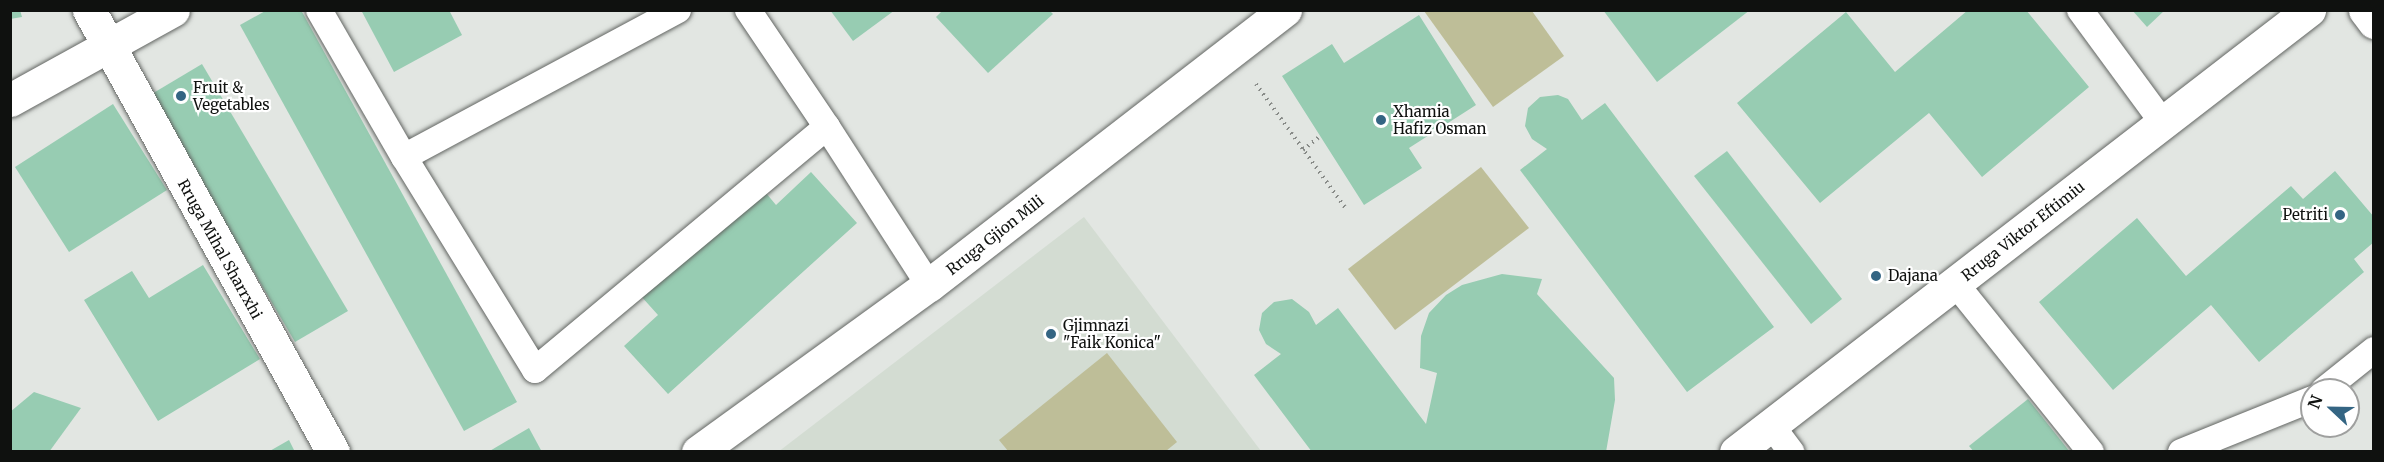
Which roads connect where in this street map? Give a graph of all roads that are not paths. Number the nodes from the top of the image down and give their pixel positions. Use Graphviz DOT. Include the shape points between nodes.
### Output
graph roads {
  1 [pos="89,10"];
  2 [pos="173,10"];
  3 [pos="319,10"];
  4 [pos="678,10"];
  5 [pos="748,10"];
  6 [pos="1285,10"];
  7 [pos="2080,10"];
  8 [pos="2309,10"];
  9 [pos="2365,10"];
  10 [pos="2373,22"];
  11 [pos="108,47"];
  12 [pos="10,100"];
  13 [pos="2163,123"];
  14 [pos="827,127"];
  15 [pos="404,157"];
  16 [pos="1955,283"];
  17 [pos="929,285"];
  18 [pos="2373,350"];
  19 [pos="2339,378"];
  20 [pos="2300,404"];
  21 [pos="1770,424"];
  22 [pos="333,452"];
  23 [pos="698,452"];
  24 [pos="1736,452"];
  25 [pos="1791,452"];
  26 [pos="2091,452"];
  27 [pos="2181,452"];
  1 -- 11 [label="street, Rruga Mihal Sharrxhi"];
  2 -- 11 [label="street"];
  3 -- 15 [label="lane"];
  4 -- 15 [label="lane"];
  5 -- 14 [label="lane"];
  6 -- 17 [label="street, Rruga Gjion Mili"];
  7 -- 13 [label="lane"];
  8 -- 13 [label="street, Rruga Viktor Eftimiu"];
  9 -- 10 [label="street"];
  11 -- 12 [label="street"];
  11 -- 22 [label="street, Rruga Mihal Sharrxhi"];
  13 -- 16 [label="street, Rruga Viktor Eftimiu"];
  14 -- 15 [label="lane" via="535,370"];
  14 -- 17 [label="lane"];
  16 -- 21 [label="street, Rruga Viktor Eftimiu"];
  16 -- 26 [label="lane"];
  17 -- 23 [label="street, Rruga Gjion Mili"];
  18 -- 19 [label="lane"];
  20 -- 27 [label="lane"];
  21 -- 24 [label="street, Rruga Viktor Eftimiu"];
  21 -- 25 [label="lane"];
}
